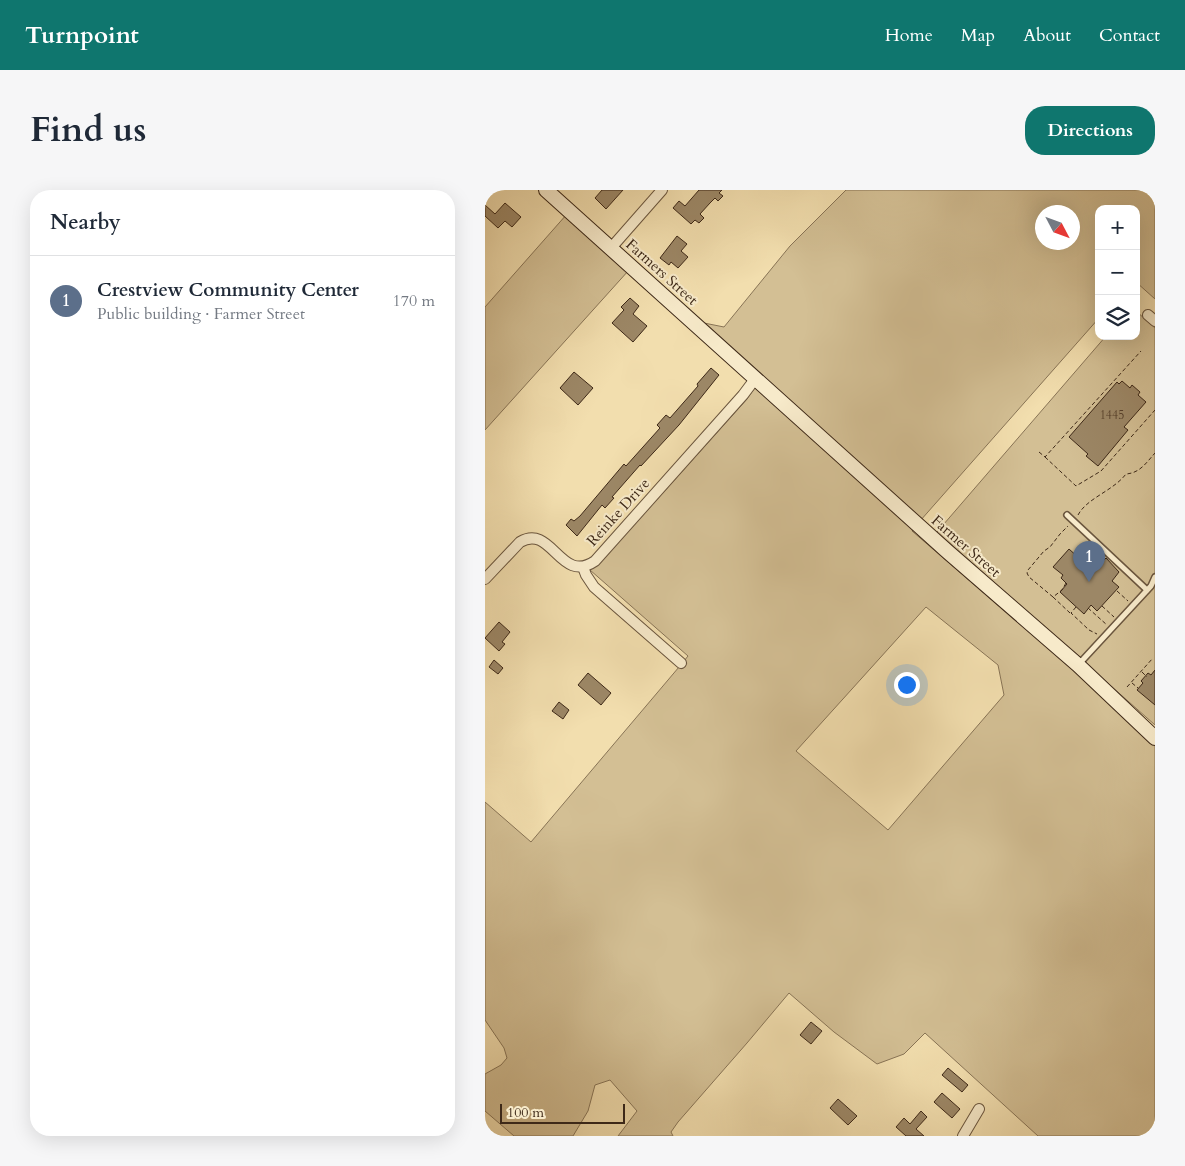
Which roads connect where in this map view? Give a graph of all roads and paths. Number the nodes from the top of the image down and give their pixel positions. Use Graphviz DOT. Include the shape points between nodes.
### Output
graph roads {
  1 [pos="546,190"];
  2 [pos="662,190"];
  3 [pos="611,248"];
  4 [pos="1141,351"];
  5 [pos="755,379"];
  6 [pos="1155,410"];
  7 [pos="1039,452"];
  8 [pos="1155,453"];
  9 [pos="1045,457"];
  10 [pos="1067,515"];
  11 [pos="1075,523"];
  12 [pos="583,567"];
  13 [pos="1155,577"];
  14 [pos="485,579"];
  15 [pos="1066,582"];
  16 [pos="1147,590"];
  17 [pos="1117,591"];
  18 [pos="1053,598"];
  19 [pos="1101,606"];
  20 [pos="1123,606"];
  21 [pos="1076,607"];
  22 [pos="1088,608"];
  23 [pos="1071,613"];
  24 [pos="1117,614"];
  25 [pos="1110,623"];
  26 [pos="1107,625"];
  27 [pos="1104,630"];
  28 [pos="1102,633"];
  29 [pos="1153,658"];
  30 [pos="681,663"];
  31 [pos="1078,665"];
  32 [pos="1142,671"];
  33 [pos="1147,676"];
  34 [pos="1131,682"];
  35 [pos="1127,687"];
  36 [pos="1138,688"];
  37 [pos="1155,738"];
  38 [pos="979,1109"];
  39 [pos="963,1136"];
  1 -- 3 [label="street, Farmers Street"];
  2 -- 3 [label="street"];
  3 -- 5 [label="street, Farmers Street"];
  4 -- 9 [label="path"];
  5 -- 12 [label="street, Reinke Drive" via="595,561"];
  5 -- 31 [label="street, Farmer Street"];
  6 -- 9 [label="path" via="1101,471 1076,486"];
  7 -- 9 [label="path"];
  8 -- 11 [label="path" via="1139,471 1126,474 1089,503 1078,514"];
  10 -- 11 [label="lane"];
  11 -- 16 [label="lane"];
  11 -- 18 [label="path" via="1065,529 1027,573"];
  12 -- 14 [label="street, Reinke Drive" via="569,564 541,540 527,538"];
  12 -- 30 [label="street" via="595,587"];
  13 -- 16 [label="lane"];
  15 -- 18 [label="path"];
  16 -- 31 [label="lane"];
  17 -- 20 [label="path" via="1130,602"];
  18 -- 23 [label="path"];
  19 -- 24 [label="path" via="1115,618"];
  21 -- 23 [label="path"];
  22 -- 26 [label="path"];
  23 -- 28 [label="path" via="1089,630 1098,635"];
  25 -- 26 [label="path"];
  26 -- 27 [label="path"];
  29 -- 32 [label="path"];
  31 -- 37 [label="street, Farmer Street"];
  32 -- 33 [label="path"];
  32 -- 34 [label="path"];
  34 -- 35 [label="path"];
  34 -- 36 [label="path"];
  38 -- 39 [label="street"];
}
